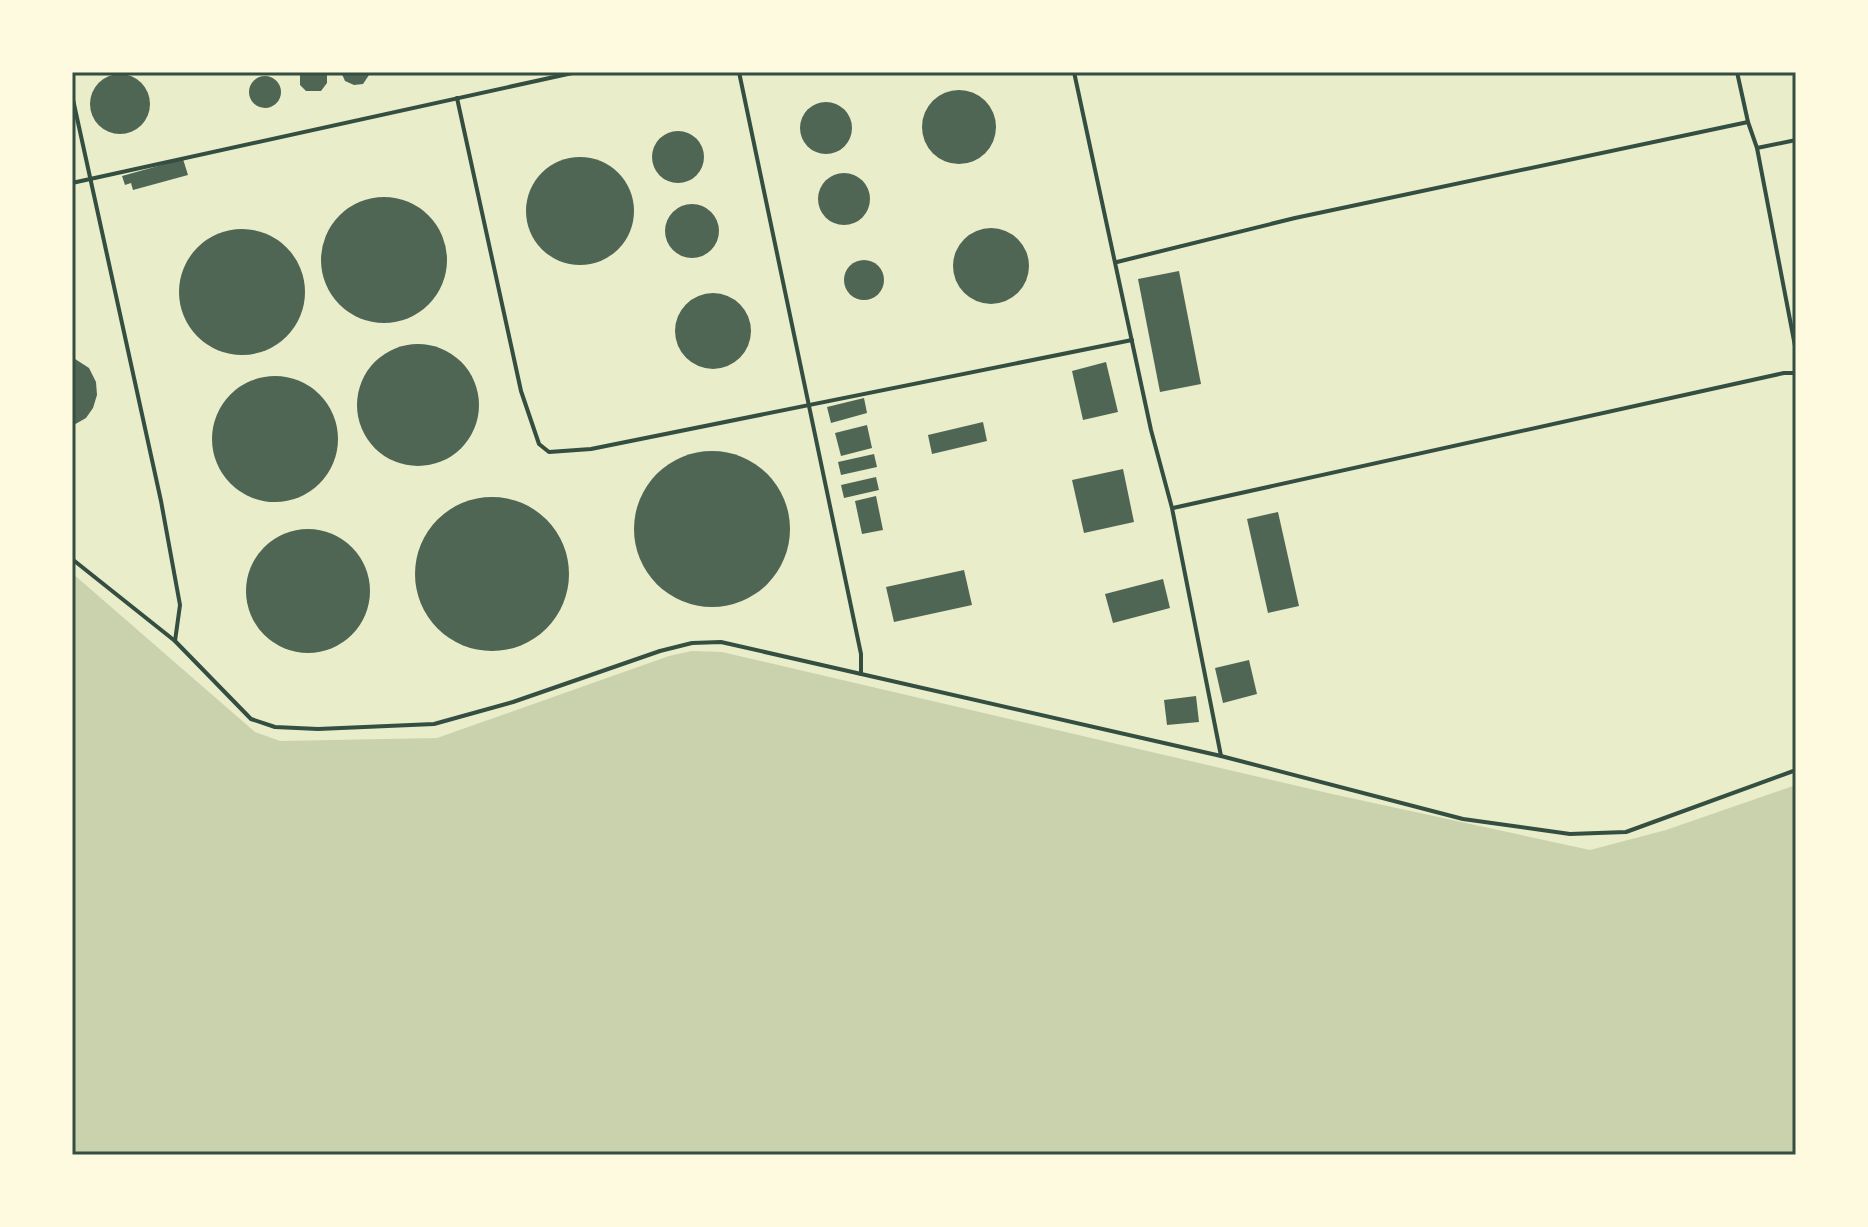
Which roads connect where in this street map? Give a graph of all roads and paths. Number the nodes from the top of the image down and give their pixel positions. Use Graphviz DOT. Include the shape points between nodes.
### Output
graph roads {
  1 [pos="577,72"];
  2 [pos="739,72"];
  3 [pos="1074,72"];
  4 [pos="1737,72"];
  5 [pos="72,95"];
  6 [pos="457,98"];
  7 [pos="1748,122"];
  8 [pos="1796,140"];
  9 [pos="1757,148"];
  10 [pos="90,179"];
  11 [pos="72,183"];
  12 [pos="1116,262"];
  13 [pos="1132,340"];
  14 [pos="1796,351"];
  15 [pos="1796,373"];
  16 [pos="810,405"];
  17 [pos="1172,508"];
  18 [pos="72,559"];
  19 [pos="175,641"];
  20 [pos="861,674"];
  21 [pos="1221,756"];
  22 [pos="1796,770"];
  1 -- 6 [label="lane"];
  2 -- 16 [label="lane"];
  3 -- 12 [label="lane"];
  4 -- 7 [label="lane"];
  5 -- 10 [label="lane"];
  6 -- 10 [label="lane"];
  6 -- 16 [label="lane" via="521,391 539,444 549,452 591,449"];
  7 -- 9 [label="lane"];
  7 -- 12 [label="lane" via="1295,218"];
  8 -- 9 [label="lane"];
  9 -- 14 [label="lane"];
  10 -- 11 [label="lane"];
  10 -- 19 [label="lane" via="161,501 180,605"];
  12 -- 13 [label="lane"];
  13 -- 16 [label="lane"];
  13 -- 17 [label="lane"];
  15 -- 17 [label="lane"];
  16 -- 20 [label="lane"];
  17 -- 21 [label="lane"];
  18 -- 19 [label="lane"];
  19 -- 20 [label="lane" via="251,719 275,727 434,724 692,643 721,642"];
  20 -- 21 [label="lane"];
  21 -- 22 [label="lane" via="1463,819 1570,834 1626,832"];
}
